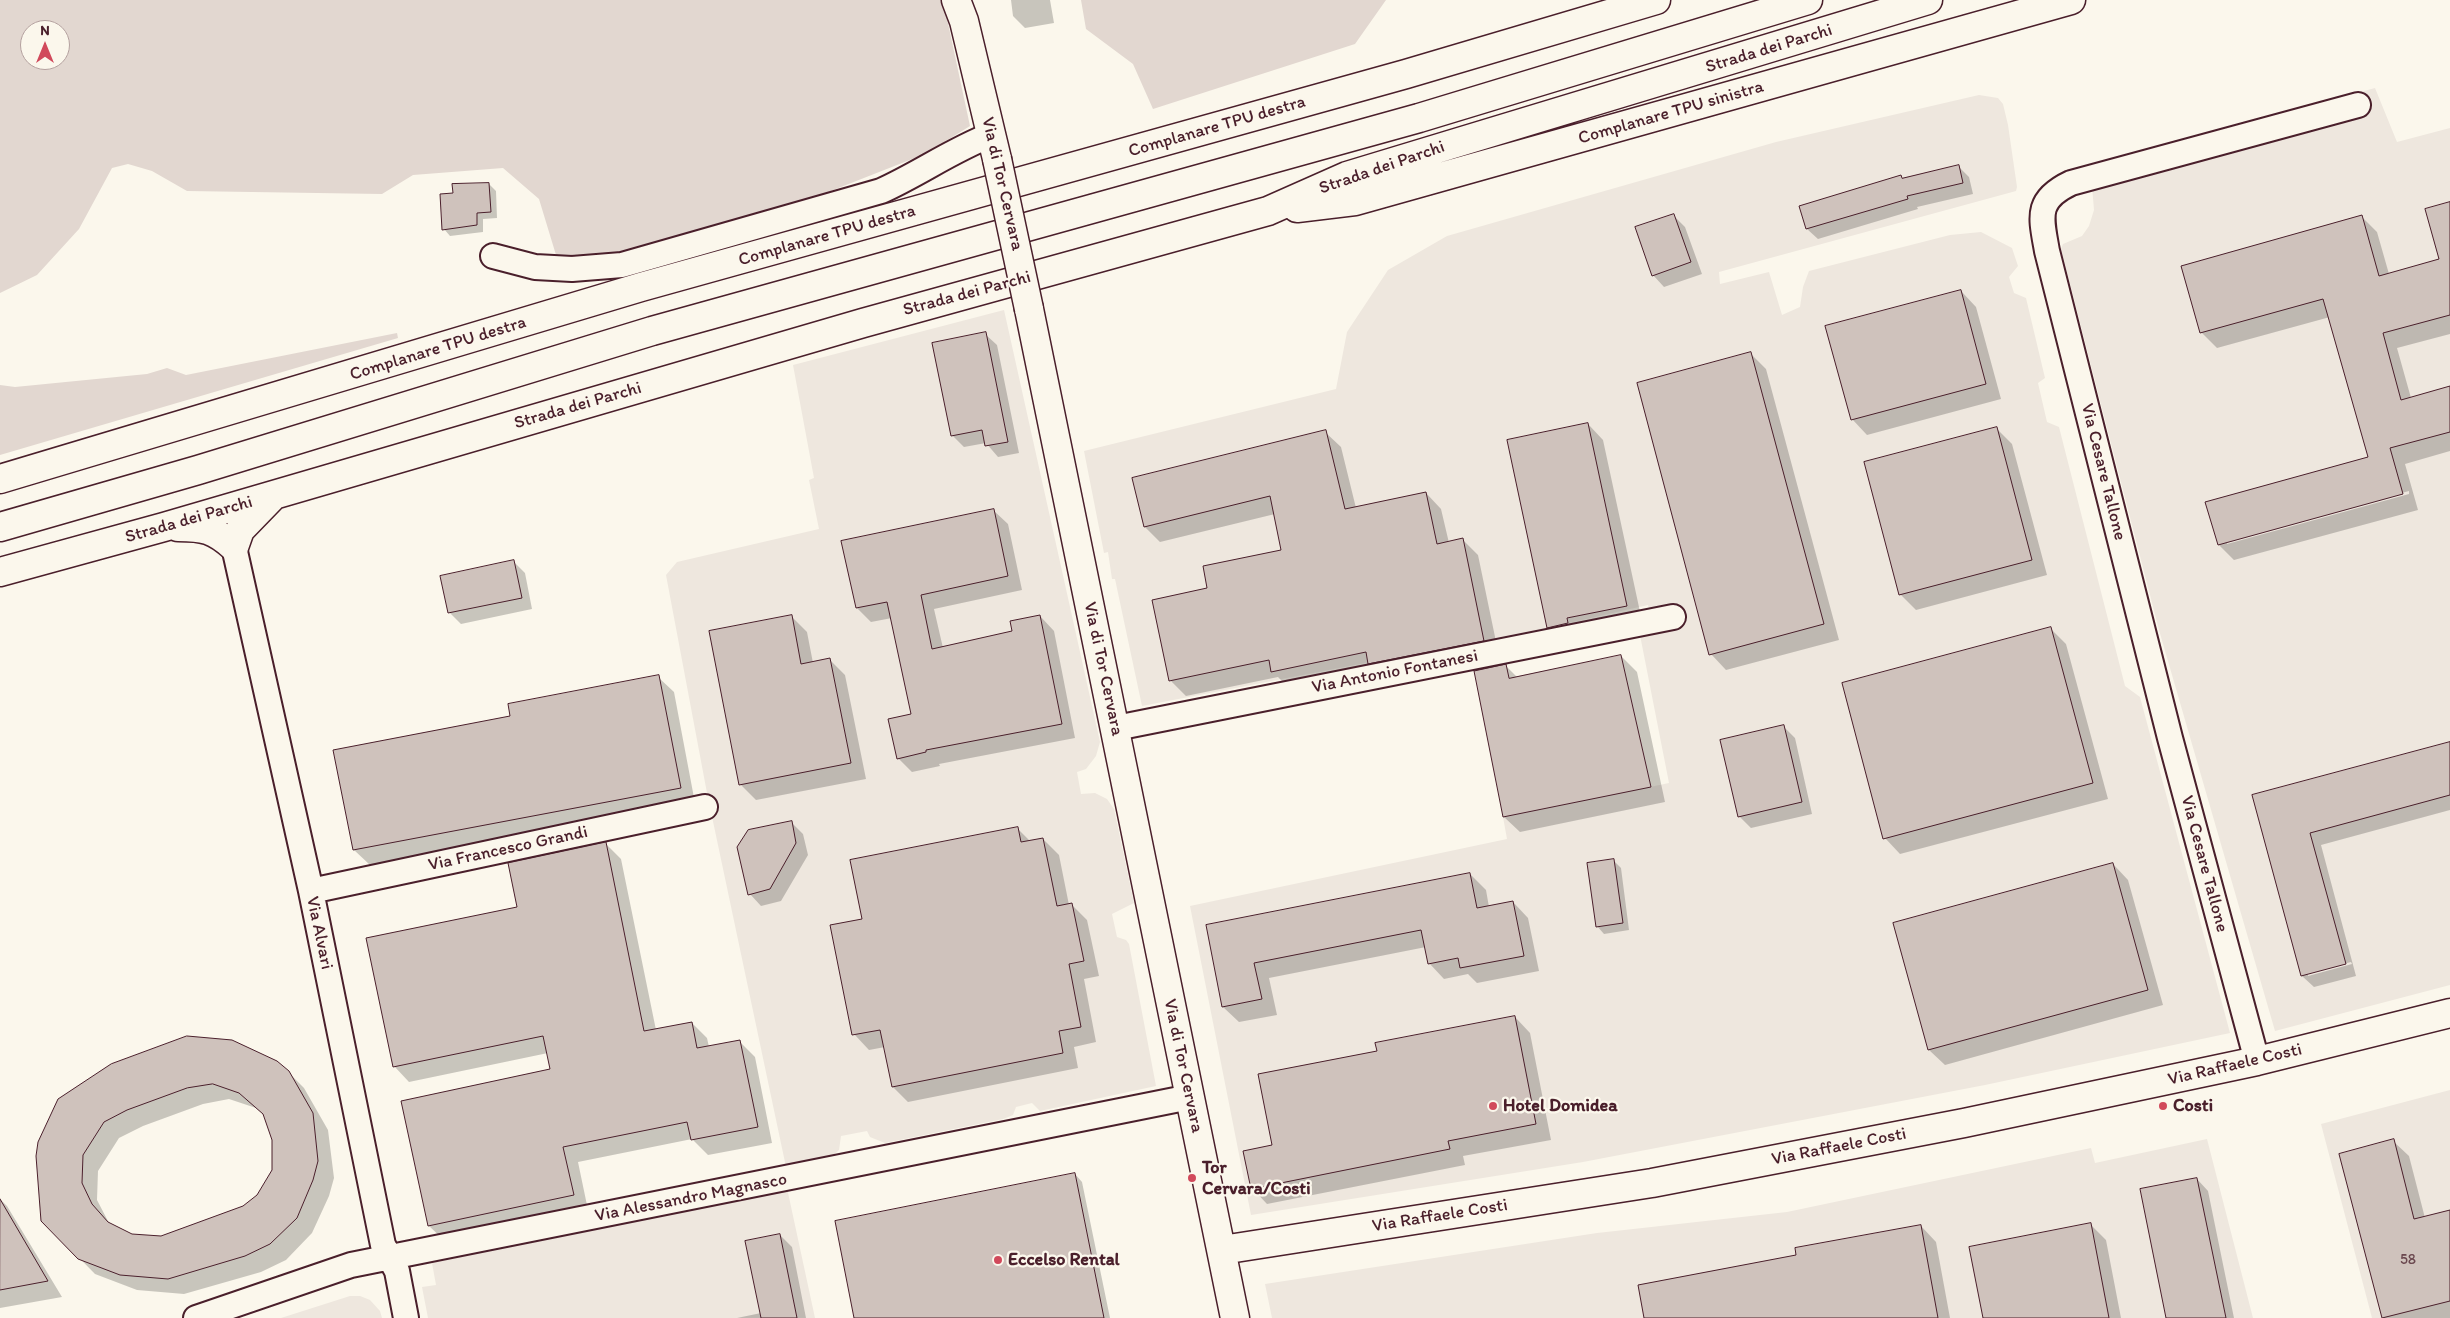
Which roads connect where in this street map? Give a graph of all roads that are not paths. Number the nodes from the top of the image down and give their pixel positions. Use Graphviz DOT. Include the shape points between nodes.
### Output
graph roads {
  1 [pos="1656,0"];
  2 [pos="1808,0"];
  3 [pos="1928,0"];
  4 [pos="2071,0"];
  5 [pos="961,7"];
  6 [pos="2358,105"];
  7 [pos="994,147"];
  8 [pos="1268,211"];
  9 [pos="493,256"];
  10 [pos="0,480"];
  11 [pos="273,496"];
  12 [pos="164,527"];
  13 [pos="0,528"];
  14 [pos="234,546"];
  15 [pos="0,572"];
  16 [pos="1674,616"];
  17 [pos="1116,728"];
  18 [pos="705,807"];
  19 [pos="311,890"];
  20 [pos="2450,1013"];
  21 [pos="2257,1061"];
  22 [pos="1190,1097"];
  23 [pos="1222,1250"];
  24 [pos="391,1258"];
  25 [pos="196,1318"];
  26 [pos="406,1318"];
  27 [pos="1235,1318"];
  1 -- 10 [label="main road, Complanare TPU destra" via="1406,74 641,287"];
  2 -- 13 [label="main road, Strada dei Parchi" via="1410,121 652,331"];
  3 -- 8 [label="main road, Strada dei Parchi" via="1347,176"];
  4 -- 8 [label="main road, Complanare TPU sinistra" via="1355,201"];
  5 -- 7 [label="main road, Via di Tor Cervara"];
  6 -- 21 [label="street, Via Cesare Tallone" via="2071,183 2050,196 2041,215 2047,251 2168,728"];
  7 -- 9 [label="street" via="960,147 908,179 881,191 631,263 572,269 535,267"];
  7 -- 17 [label="main road, Via di Tor Cervara, bridge"];
  8 -- 11 [label="main road, Strada dei Parchi" via="863,323"];
  11 -- 12 [label="main road, Strada dei Parchi"];
  11 -- 14 [label="main road" via="240,530"];
  12 -- 14 [label="main road" via="196,527 218,533"];
  12 -- 15 [label="main road, Strada dei Parchi"];
  14 -- 19 [label="street, Via Alvari"];
  16 -- 17 [label="street, Via Antonio Fontanesi"];
  17 -- 22 [label="main road, Via di Tor Cervara"];
  18 -- 19 [label="street, Via Francesco Grandi"];
  19 -- 24 [label="street, Via Alvari" via="384,1245"];
  20 -- 21 [label="main road, Via Raffaele Costi"];
  21 -- 23 [label="main road, Via Raffaele Costi" via="1964,1124 1652,1183"];
  22 -- 23 [label="main road, Via di Tor Cervara"];
  22 -- 24 [label="street, Via Alessandro Magnasco"];
  23 -- 27 [label="main road, Via di Tor Cervara"];
  24 -- 25 [label="street, Via Alessandro Magnasco" via="351,1265"];
  24 -- 26 [label="street, Via Alvari" via="397,1271"];
}
